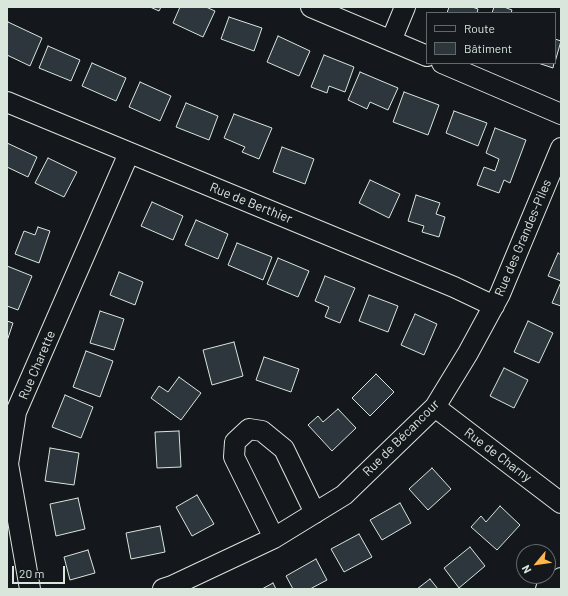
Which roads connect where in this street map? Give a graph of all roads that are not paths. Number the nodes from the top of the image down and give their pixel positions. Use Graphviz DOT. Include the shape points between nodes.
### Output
graph roads {
  1 [pos="311,7"];
  2 [pos="405,7"];
  3 [pos="391,41"];
  4 [pos="426,56"];
  5 [pos="444,64"];
  6 [pos="7,102"];
  7 [pos="561,114"];
  8 [pos="561,148"];
  9 [pos="129,153"];
  10 [pos="494,306"];
  11 [pos="434,407"];
  12 [pos="561,503"];
  13 [pos="315,513"];
  14 [pos="274,538"];
  15 [pos="561,578"];
  16 [pos="30,589"];
  17 [pos="163,589"];
  18 [pos="546,589"];
  1 -- 3 [label="street"];
  2 -- 3 [label="street"];
  3 -- 4 [label="street"];
  5 -- 7 [label="street"];
  6 -- 9 [label="street, Rue de Berthier"];
  8 -- 10 [label="street, Rue des Grandes-Piles"];
  9 -- 10 [label="street, Rue de Berthier" via="454,287"];
  9 -- 16 [label="street, Rue Charette" via="16,412 8,464"];
  10 -- 11 [label="street, Rue de Bécancour"];
  11 -- 12 [label="street, Rue de Charny"];
  11 -- 13 [label="street, Rue de Bécancour" via="344,495"];
  13 -- 14 [label="street, Rue de Bécancour"];
  13 -- 14 [label="street" via="284,449 262,431 249,429 235,442 234,457"];
  14 -- 17 [label="street, Rue de Bécancour"];
  15 -- 18 [label="street"];
}
